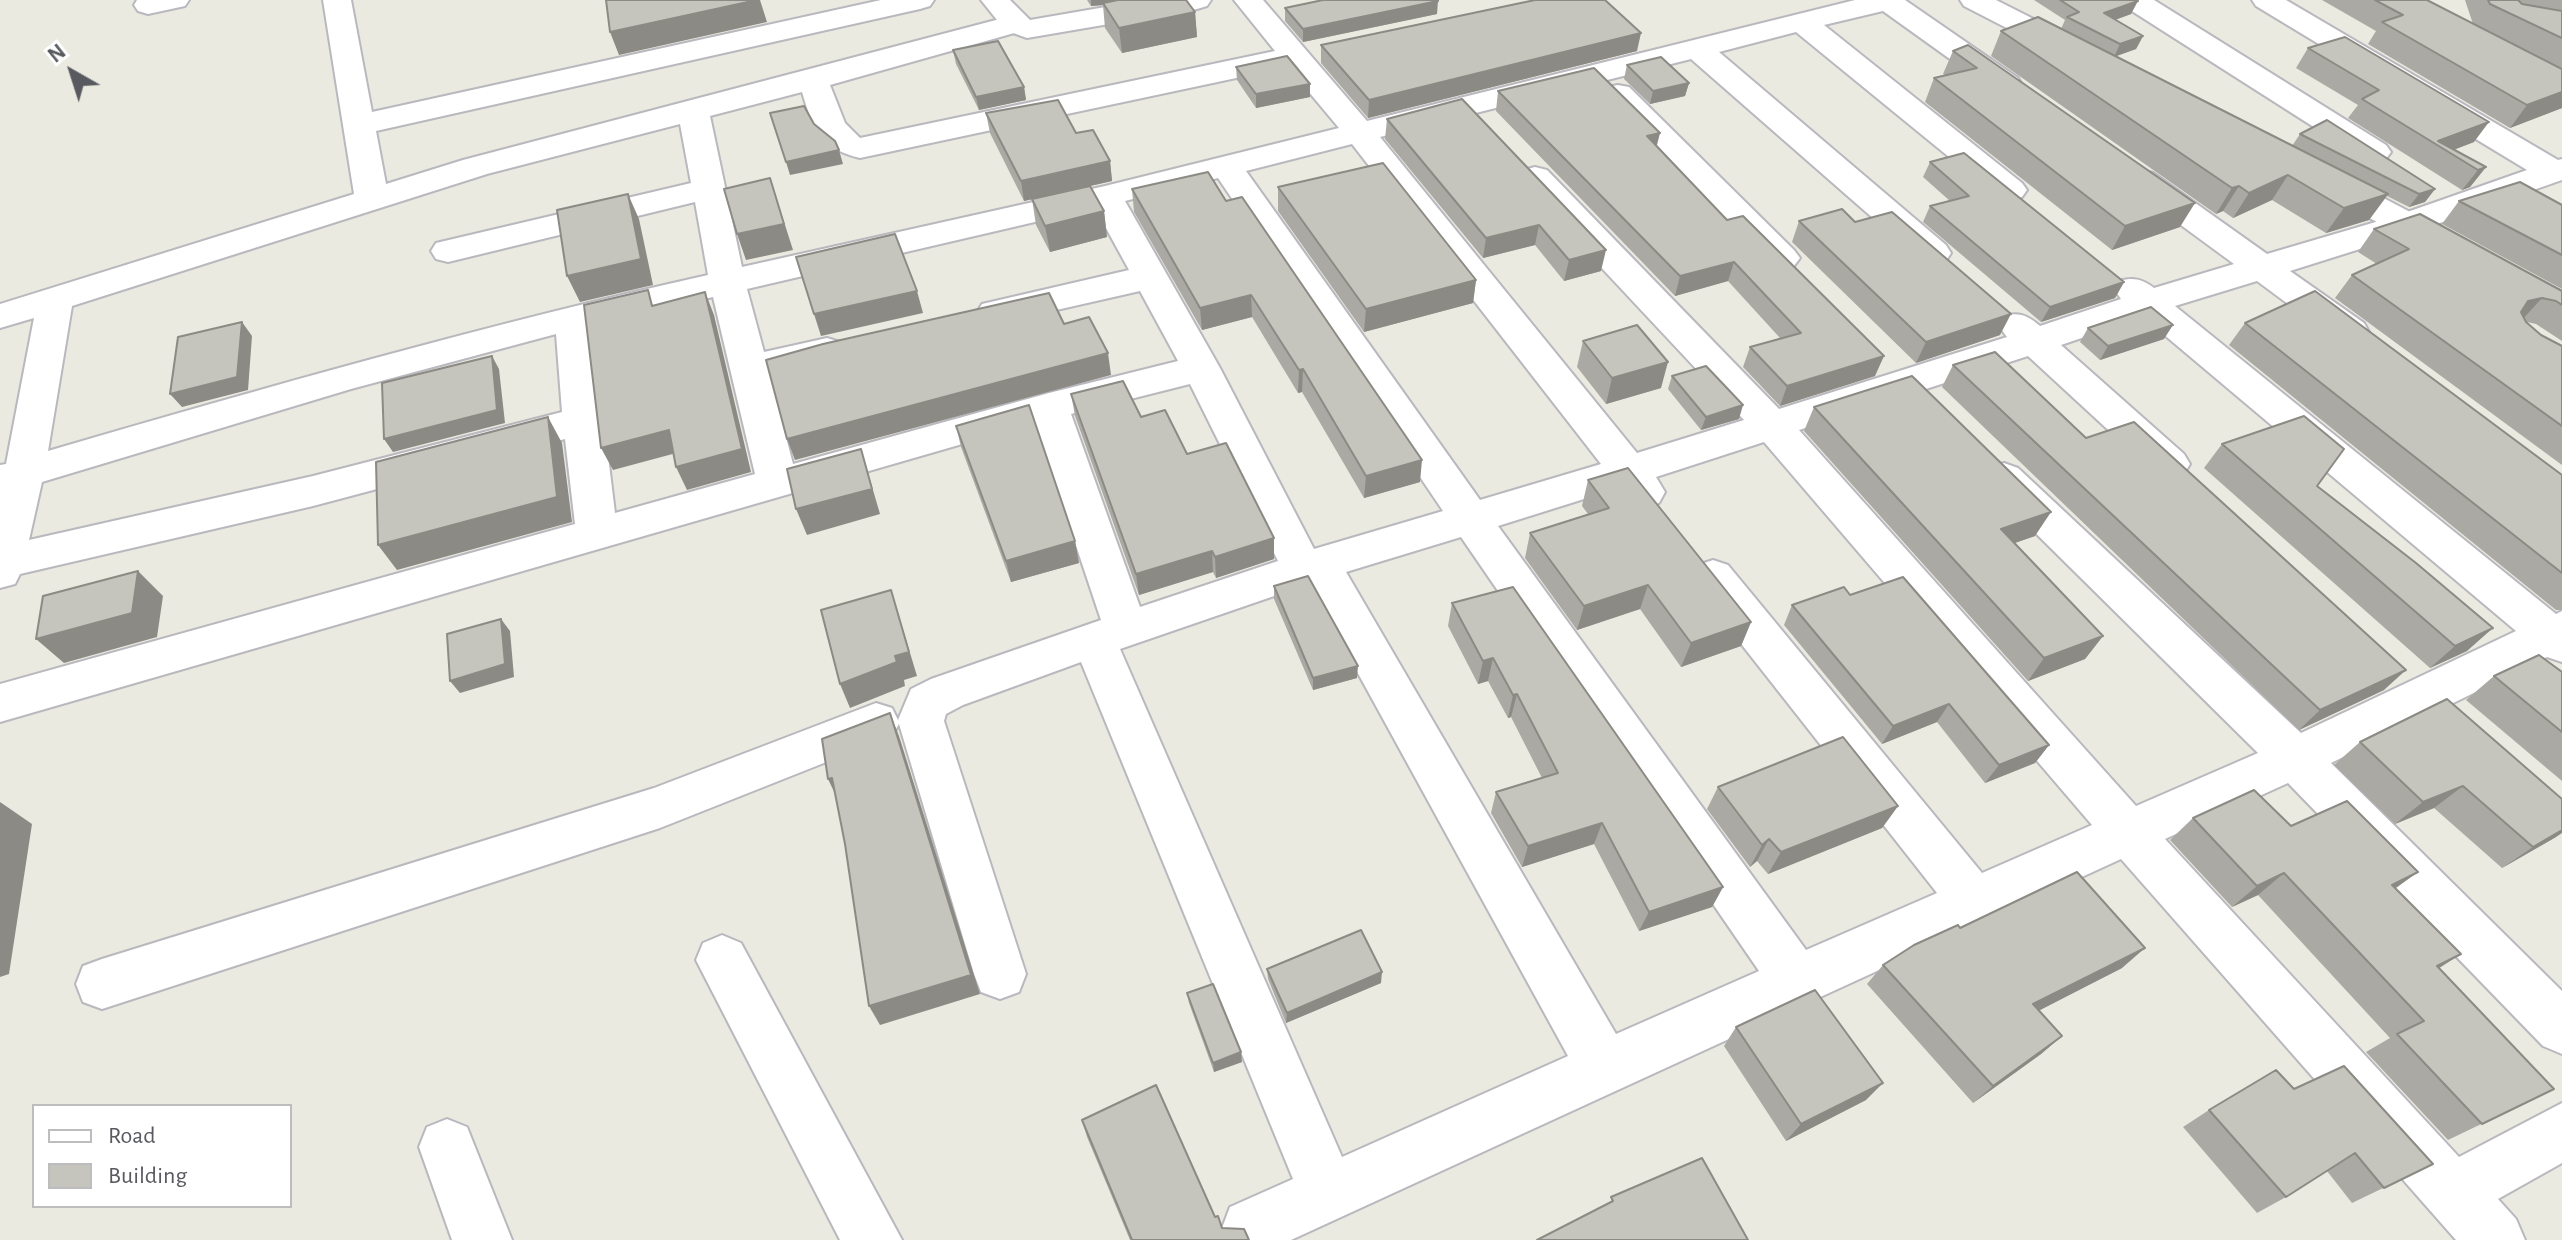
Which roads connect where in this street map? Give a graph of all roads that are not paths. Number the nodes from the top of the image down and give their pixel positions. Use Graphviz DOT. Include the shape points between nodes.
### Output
graph roads {
  1 [pos="337,0"];
  2 [pos="920,0"];
  3 [pos="995,0"];
  4 [pos="1197,0"];
  5 [pos="1248,0"];
  6 [pos="1889,0"];
  7 [pos="1974,0"];
  8 [pos="2134,0"];
  9 [pos="2266,0"];
  10 [pos="1803,23"];
  11 [pos="1015,24"];
  12 [pos="1696,48"];
  13 [pos="1309,53"];
  14 [pos="2100,65"];
  15 [pos="1597,73"];
  16 [pos="813,80"];
  17 [pos="2031,102"];
  18 [pos="1468,105"];
  19 [pos="693,111"];
  20 [pos="359,125"];
  21 [pos="1359,132"];
  22 [pos="1226,165"];
  23 [pos="2296,165"];
  24 [pos="2123,167"];
  25 [pos="2404,171"];
  26 [pos="2554,183"];
  27 [pos="708,189"];
  28 [pos="1105,196"];
  29 [pos="372,200"];
  30 [pos="2037,212"];
  31 [pos="2408,223"];
  32 [pos="448,251"];
  33 [pos="2266,268"];
  34 [pos="2111,272"];
  35 [pos="1150,277"];
  36 [pos="727,280"];
  37 [pos="1806,283"];
  38 [pos="55,300"];
  39 [pos="2148,302"];
  40 [pos="2562,307"];
  41 [pos="0,316"];
  42 [pos="573,317"];
  43 [pos="966,319"];
  44 [pos="2035,341"];
  45 [pos="859,344"];
  46 [pos="1872,349"];
  47 [pos="2377,351"];
  48 [pos="751,368"];
  49 [pos="1201,368"];
  50 [pos="1905,382"];
  51 [pos="1049,406"];
  52 [pos="1940,415"];
  53 [pos="582,421"];
  54 [pos="1772,425"];
  55 [pos="1974,448"];
  56 [pos="1628,471"];
  57 [pos="12,476"];
  58 [pos="777,482"];
  59 [pos="2200,491"];
  60 [pos="1471,520"];
  61 [pos="597,535"];
  62 [pos="1,567"];
  63 [pos="1311,567"];
  64 [pos="1110,635"];
  65 [pos="2558,636"];
  66 [pos="927,702"];
  67 [pos="0,703"];
  68 [pos="2295,758"];
  69 [pos="2127,831"];
  70 [pos="1975,902"];
  71 [pos="722,960"];
  72 [pos="1000,974"];
  73 [pos="1796,980"];
  74 [pos="102,984"];
  75 [pos="2562,1028"];
  76 [pos="1605,1068"];
  77 [pos="2562,1131"];
  78 [pos="447,1147"];
  79 [pos="1328,1193"];
  80 [pos="2453,1193"];
  81 [pos="1251,1228"];
  82 [pos="482,1240"];
  83 [pos="872,1240"];
  84 [pos="2495,1240"];
  1 -- 20 [label="street"];
  2 -- 20 [label="street"];
  3 -- 11 [label="street"];
  4 -- 11 [label="street" via="1053,26 1027,29"];
  5 -- 13 [label="street"];
  6 -- 10 [label="street"];
  6 -- 17 [label="street"];
  7 -- 14 [label="street"];
  8 -- 25 [label="street"];
  9 -- 26 [label="street"];
  10 -- 12 [label="street"];
  10 -- 30 [label="street"];
  11 -- 16 [label="street"];
  12 -- 15 [label="street"];
  12 -- 44 [label="street"];
  13 -- 16 [label="street" via="860,148 837,140"];
  13 -- 21 [label="street"];
  15 -- 18 [label="street"];
  15 -- 37 [label="street"];
  16 -- 19 [label="street"];
  18 -- 21 [label="street"];
  18 -- 54 [label="street"];
  19 -- 27 [label="street"];
  19 -- 29 [label="street" via="475,167"];
  20 -- 29 [label="street"];
  21 -- 22 [label="street"];
  21 -- 56 [label="street"];
  22 -- 28 [label="street"];
  22 -- 60 [label="street"];
  23 -- 31 [label="street"];
  24 -- 33 [label="street"];
  26 -- 31 [label="street" via="2444,196"];
  27 -- 32 [label="street"];
  27 -- 36 [label="street"];
  28 -- 35 [label="street"];
  28 -- 36 [label="street"];
  29 -- 38 [label="street"];
  31 -- 33 [label="street"];
  31 -- 40 [label="street"];
  33 -- 39 [label="street"];
  33 -- 47 [label="street"];
  34 -- 39 [label="street"];
  35 -- 43 [label="street"];
  35 -- 49 [label="street"];
  36 -- 42 [label="street"];
  36 -- 48 [label="street"];
  38 -- 41 [label="street"];
  38 -- 57 [label="street"];
  39 -- 44 [label="street"];
  39 -- 65 [label="street"];
  42 -- 53 [label="street"];
  42 -- 57 [label="street" via="343,378"];
  44 -- 50 [label="street"];
  44 -- 59 [label="street"];
  45 -- 48 [label="street"];
  46 -- 50 [label="street"];
  48 -- 58 [label="street"];
  49 -- 51 [label="street"];
  49 -- 63 [label="street"];
  50 -- 52 [label="street"];
  50 -- 54 [label="street"];
  51 -- 58 [label="street"];
  51 -- 64 [label="street"];
  53 -- 61 [label="street"];
  53 -- 62 [label="street"];
  54 -- 56 [label="street"];
  54 -- 69 [label="street"];
  55 -- 68 [label="street"];
  56 -- 60 [label="street"];
  56 -- 70 [label="street"];
  57 -- 62 [label="street"];
  58 -- 61 [label="street"];
  60 -- 63 [label="street"];
  60 -- 73 [label="street"];
  61 -- 67 [label="street"];
  63 -- 64 [label="street"];
  63 -- 76 [label="street"];
  64 -- 66 [label="street"];
  64 -- 79 [label="street"];
  65 -- 68 [label="street"];
  66 -- 72 [label="street" via="921,721"];
  66 -- 74 [label="street" via="660,807"];
  68 -- 69 [label="street"];
  68 -- 75 [label="street"];
  69 -- 70 [label="street"];
  69 -- 80 [label="street"];
  70 -- 73 [label="street"];
  71 -- 83 [label="street"];
  73 -- 76 [label="street"];
  76 -- 79 [label="street"];
  77 -- 80 [label="street"];
  78 -- 82 [label="street"];
  79 -- 81 [label="street"];
  80 -- 84 [label="street"];
}
